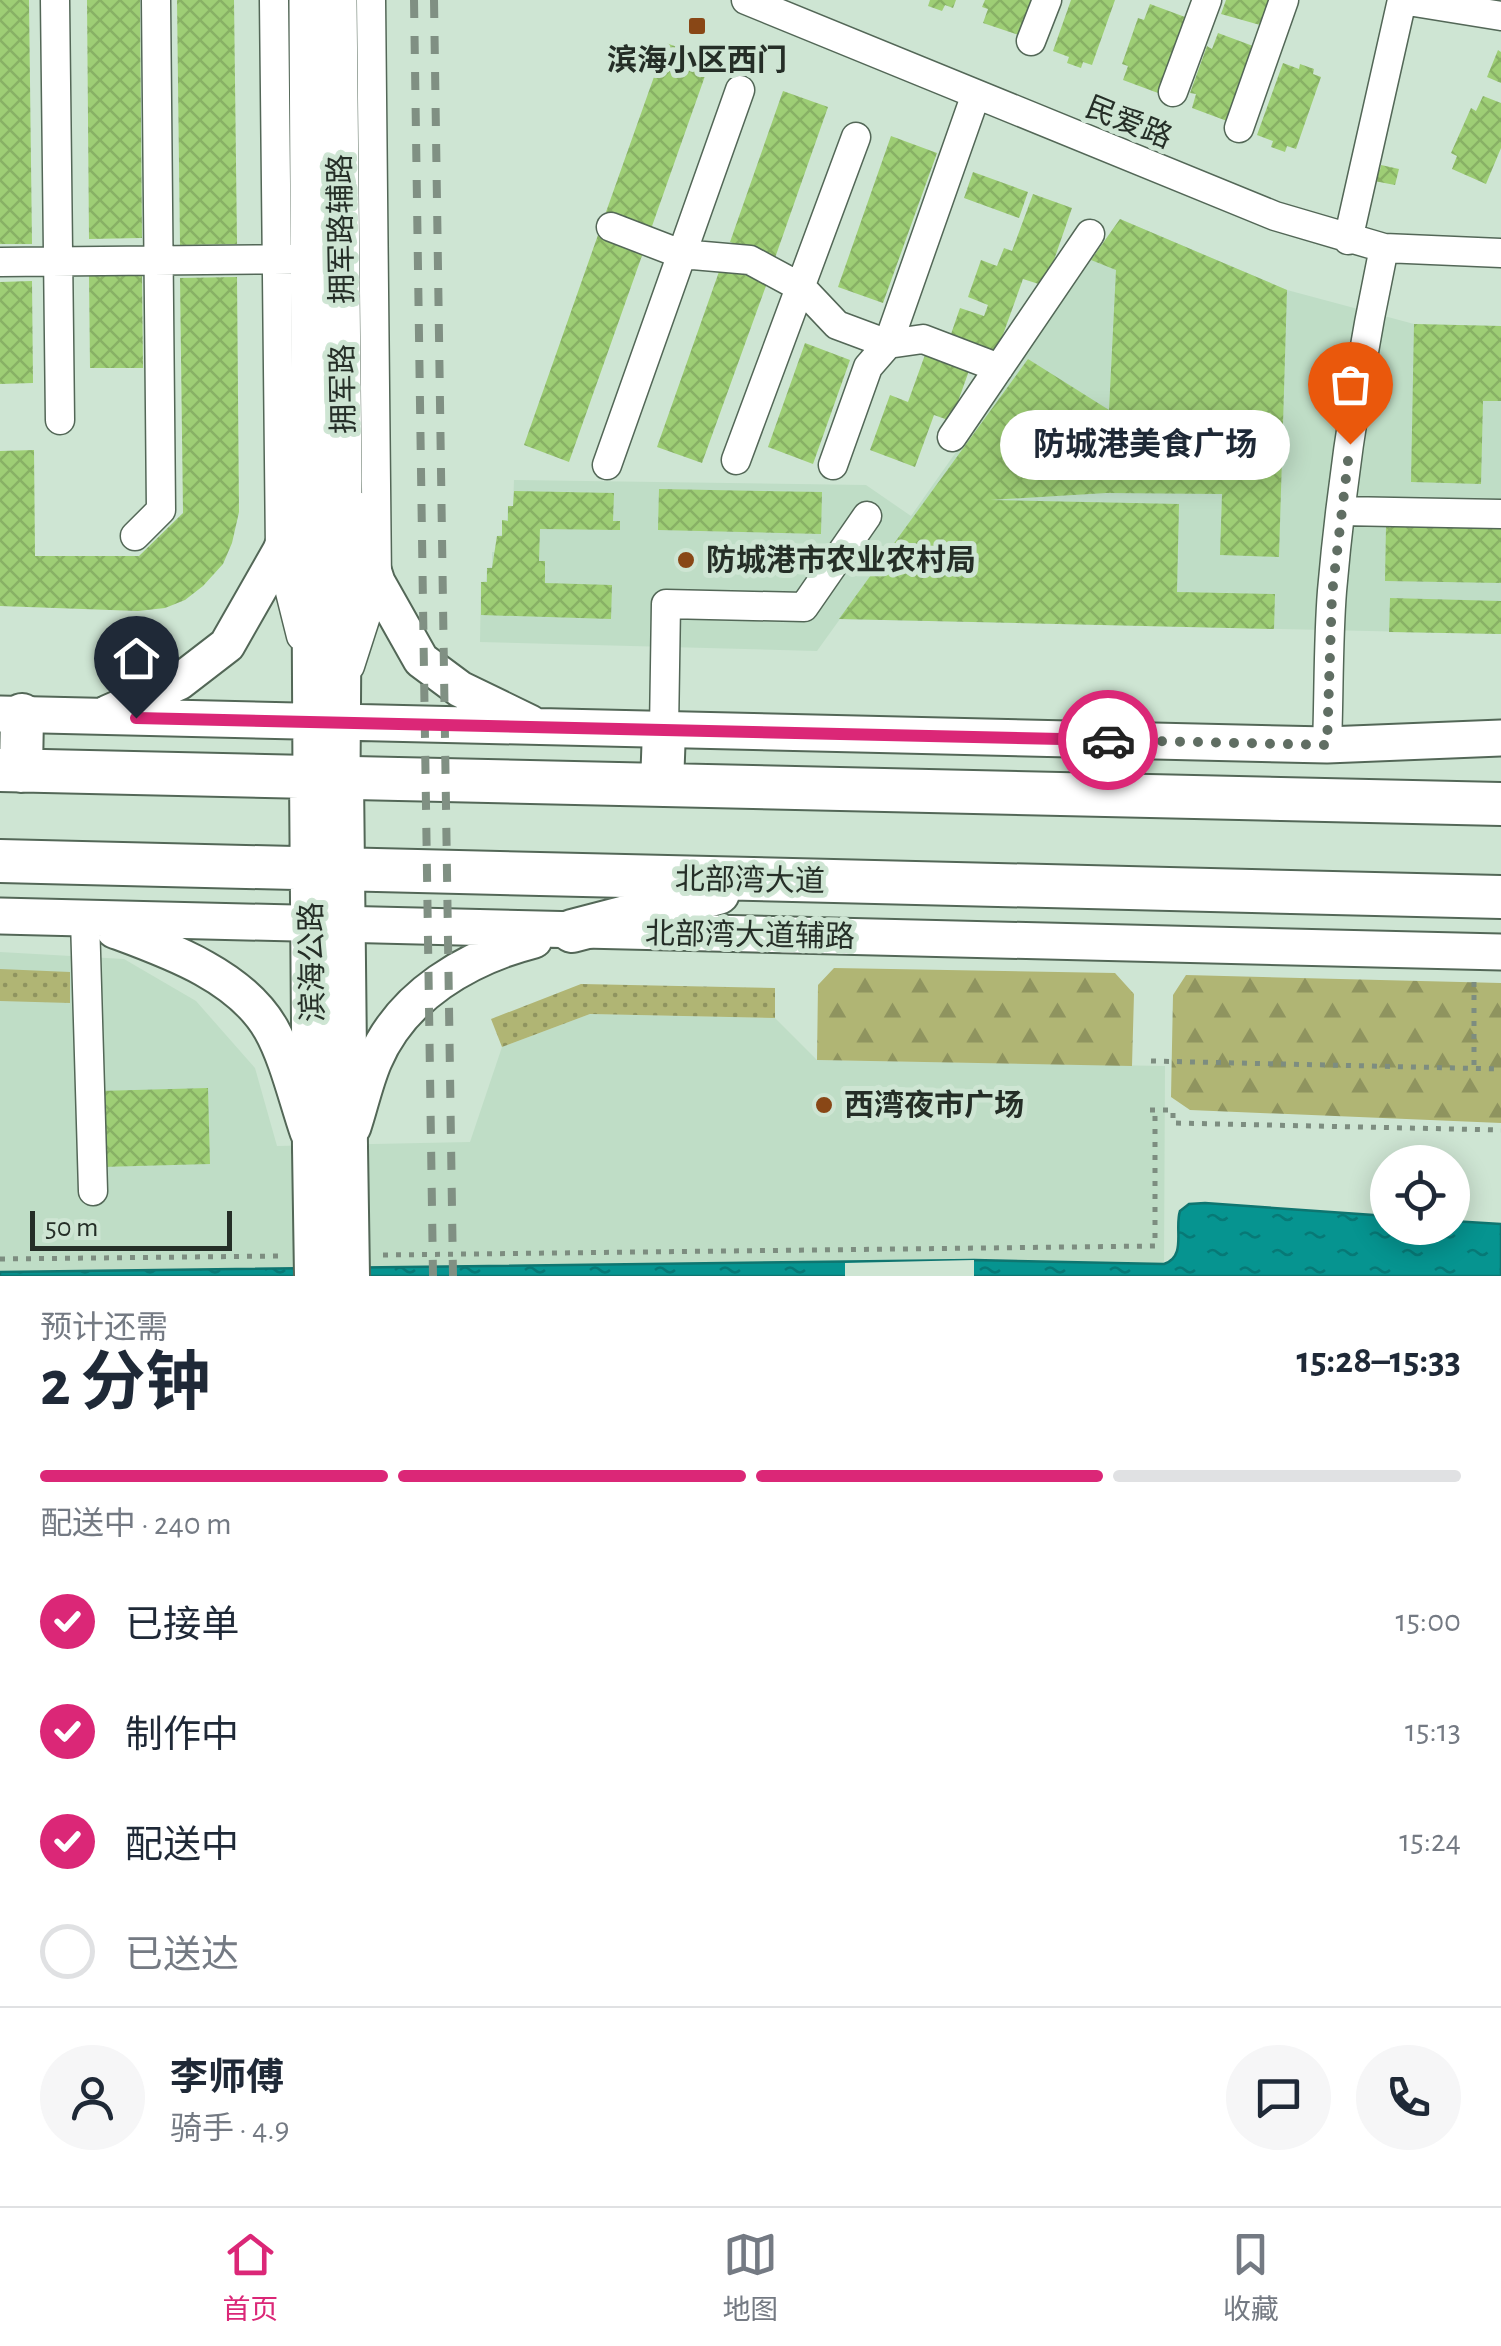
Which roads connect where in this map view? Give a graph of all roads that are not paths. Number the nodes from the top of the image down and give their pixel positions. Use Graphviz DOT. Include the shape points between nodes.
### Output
graph roads {
  1 [pos="56,0"];
  2 [pos="156,0"];
  3 [pos="274,0"];
  4 [pos="307,0"];
  5 [pos="339,0"];
  6 [pos="371,0"];
  7 [pos="746,0"];
  8 [pos="1047,0"];
  9 [pos="1207,0"];
  10 [pos="1284,0"];
  11 [pos="1402,0"];
  12 [pos="1462,5"];
  13 [pos="1501,16"];
  14 [pos="1032,41"];
  15 [pos="740,90"];
  16 [pos="1173,92"];
  17 [pos="976,94"];
  18 [pos="1239,128"];
  19 [pos="856,136"];
  20 [pos="611,227"];
  21 [pos="1090,234"];
  22 [pos="1348,240"];
  23 [pos="1384,248"];
  24 [pos="681,254"];
  25 [pos="1501,254"];
  26 [pos="293,259"];
  27 [pos="158,260"];
  28 [pos="58,261"];
  29 [pos="0,262"];
  30 [pos="802,288"];
  31 [pos="888,344"];
  32 [pos="998,368"];
  33 [pos="60,420"];
  34 [pos="952,437"];
  35 [pos="736,460"];
  36 [pos="606,465"];
  37 [pos="833,465"];
  38 [pos="328,479"];
  39 [pos="1341,510"];
  40 [pos="1501,514"];
  41 [pos="868,516"];
  42 [pos="135,536"];
  43 [pos="280,552"];
  44 [pos="377,582"];
  45 [pos="310,672"];
  46 [pos="331,712"];
  47 [pos="11,714"];
  48 [pos="98,717"];
  49 [pos="539,728"];
  50 [pos="664,730"];
  51 [pos="1501,738"];
  52 [pos="1327,745"];
  53 [pos="10,770"];
  54 [pos="326,777"];
  55 [pos="662,785"];
  56 [pos="1501,804"];
  57 [pos="0,861"];
  58 [pos="328,871"];
  59 [pos="767,881"];
  60 [pos="1501,897"];
  61 [pos="0,916"];
  62 [pos="86,919"];
  63 [pos="328,926"];
  64 [pos="572,931"];
  65 [pos="1488,952"];
  66 [pos="330,1148"];
  67 [pos="93,1190"];
  68 [pos="307,1266"];
  69 [pos="363,1266"];
  1 -- 28 [label="street"];
  2 -- 27 [label="street"];
  3 -- 26 [label="street"];
  4 -- 26 [label="main road, 拥军路"];
  5 -- 38 [label="main road, 拥军路"];
  6 -- 44 [label="street, 拥军路辅路"];
  7 -- 17 [label="street, 民爱路"];
  8 -- 14 [label="street"];
  9 -- 16 [label="street"];
  10 -- 18 [label="street"];
  11 -- 12 [label="street"];
  11 -- 22 [label="street"];
  12 -- 13 [label="street"];
  15 -- 24 [label="street"];
  17 -- 22 [label="street, 民爱路"];
  17 -- 31 [label="street"];
  19 -- 30 [label="street"];
  20 -- 24 [label="street"];
  21 -- 32 [label="street"];
  22 -- 23 [label="street, 民爱路"];
  23 -- 25 [label="street, 民爱路"];
  23 -- 39 [label="street"];
  24 -- 30 [label="street" via="750,260"];
  24 -- 36 [label="street"];
  26 -- 27 [label="street"];
  26 -- 38 [label="main road, 拥军路"];
  26 -- 43 [label="street"];
  27 -- 28 [label="street"];
  27 -- 42 [label="street" via="161,510"];
  28 -- 29 [label="street"];
  28 -- 33 [label="street"];
  30 -- 31 [label="street" via="836,325"];
  30 -- 35 [label="street"];
  31 -- 32 [label="street" via="923,339"];
  31 -- 37 [label="street" via="868,367"];
  32 -- 34 [label="street"];
  38 -- 43 [label="main road"];
  38 -- 44 [label="main road"];
  38 -- 45 [label="main road, 拥军路"];
  38 -- 46 [label="main road, 拥军路"];
  39 -- 40 [label="street"];
  39 -- 52 [label="street"];
  41 -- 50 [label="street" via="804,607 666,604"];
  43 -- 45 [label="street"];
  43 -- 48 [label="main road" via="227,646 179,682"];
  44 -- 46 [label="street, 拥军路辅路"];
  44 -- 49 [label="main road" via="421,660 460,689"];
  45 -- 46 [label="main road, 拥军路"];
  46 -- 48 [label="main road"];
  46 -- 49 [label="main road"];
  46 -- 54 [label="main road, 拥军路"];
  47 -- 48 [label="main road"];
  47 -- 53 [label="highway"];
  49 -- 50 [label="main road"];
  50 -- 52 [label="main road"];
  50 -- 55 [label="highway"];
  51 -- 52 [label="main road"];
  53 -- 54 [label="highway"];
  54 -- 55 [label="highway"];
  54 -- 58 [label="highway, 滨海公路"];
  55 -- 56 [label="highway"];
  57 -- 58 [label="highway, 北部湾大道"];
  58 -- 59 [label="highway, 北部湾大道"];
  58 -- 63 [label="highway, 滨海公路"];
  59 -- 60 [label="highway, 北部湾大道"];
  59 -- 64 [label="highway"];
  61 -- 62 [label="main road, 北部湾大道辅路"];
  62 -- 63 [label="main road, 北部湾大道辅路"];
  62 -- 66 [label="main road" via="185,956 244,999 270,1028"];
  62 -- 67 [label="street"];
  63 -- 64 [label="main road, 北部湾大道辅路"];
  63 -- 66 [label="highway, 滨海公路"];
  64 -- 65 [label="main road, 北部湾大道辅路"];
  64 -- 66 [label="main road" via="504,948 431,988 374,1059"];
  66 -- 68 [label="highway, bridge"];
  66 -- 69 [label="highway, bridge"];
}
